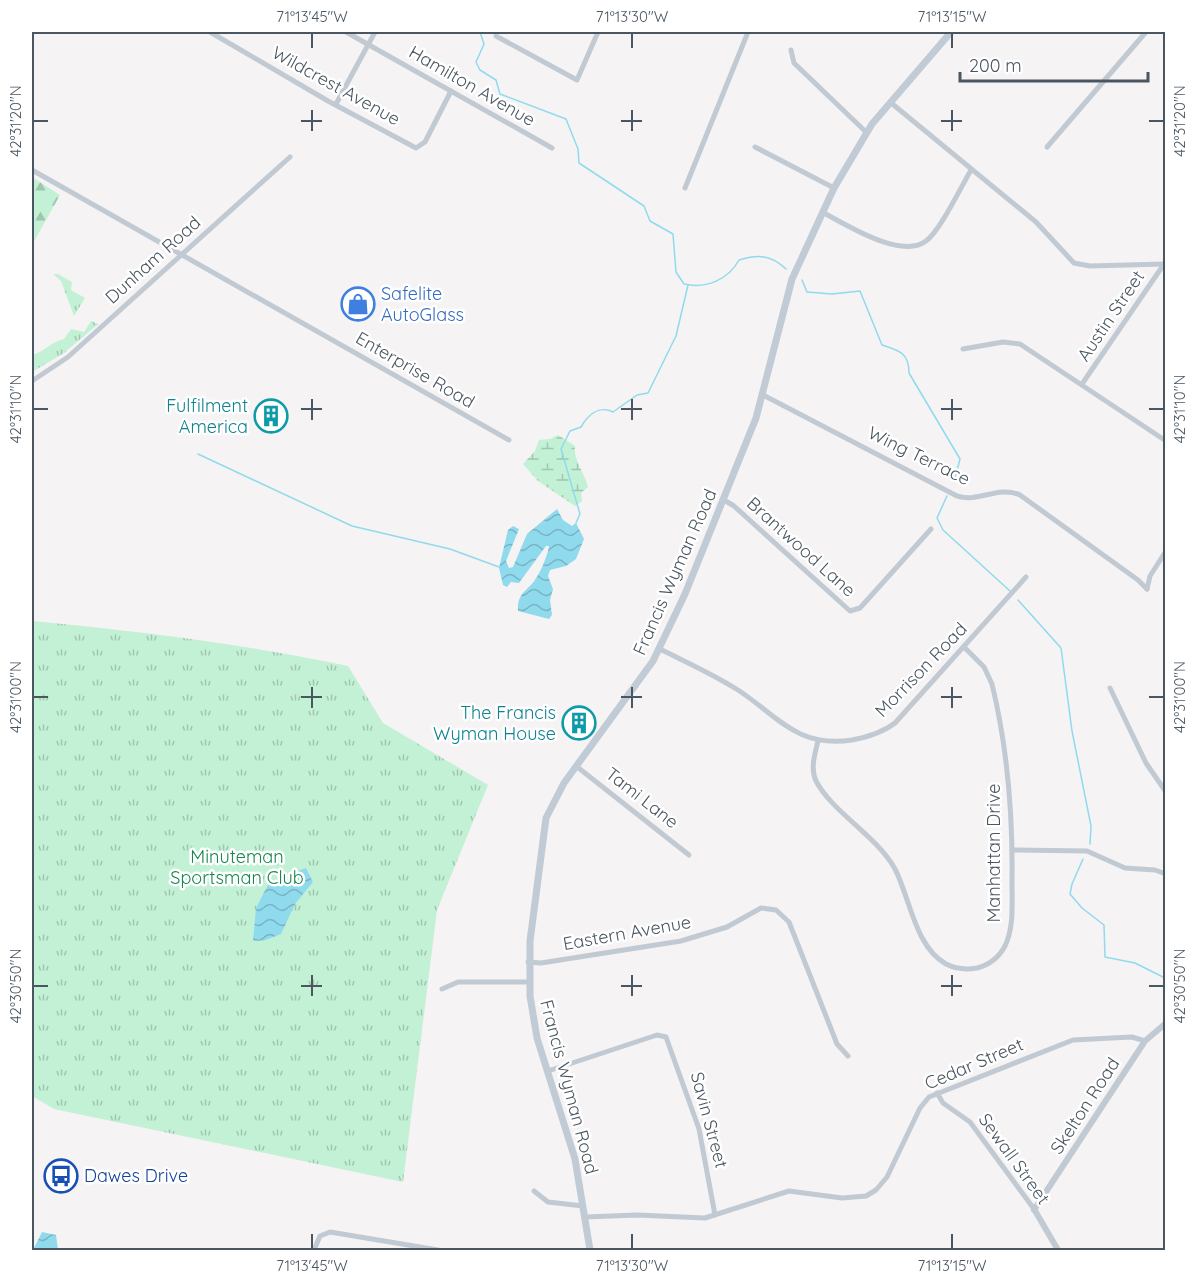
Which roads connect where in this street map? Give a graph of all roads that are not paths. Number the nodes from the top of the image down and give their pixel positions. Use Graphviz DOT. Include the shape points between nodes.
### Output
graph roads {
  1 [pos="210,32"];
  2 [pos="346,32"];
  3 [pos="375,32"];
  4 [pos="598,32"];
  5 [pos="748,32"];
  6 [pos="951,32"];
  7 [pos="1146,32"];
  8 [pos="496,36"];
  9 [pos="368,44"];
  10 [pos="791,50"];
  11 [pos="451,91"];
  12 [pos="890,102"];
  13 [pos="336,104"];
  14 [pos="866,132"];
  15 [pos="755,147"];
  16 [pos="1047,147"];
  17 [pos="552,148"];
  18 [pos="290,158"];
  19 [pos="32,170"];
  20 [pos="971,170"];
  21 [pos="685,188"];
  22 [pos="834,188"];
  23 [pos="822,212"];
  24 [pos="182,254"];
  25 [pos="1165,257"];
  26 [pos="1165,265"];
  27 [pos="963,349"];
  28 [pos="32,381"];
  29 [pos="1082,384"];
  30 [pos="763,395"];
  31 [pos="509,440"];
  32 [pos="1166,441"];
  33 [pos="724,500"];
  34 [pos="931,529"];
  35 [pos="1166,551"];
  36 [pos="1026,578"];
  37 [pos="965,648"];
  38 [pos="660,649"];
  39 [pos="1110,688"];
  40 [pos="818,741"];
  41 [pos="576,766"];
  42 [pos="1166,792"];
  43 [pos="1012,850"];
  44 [pos="689,855"];
  45 [pos="1166,874"];
  46 [pos="528,962"];
  47 [pos="529,982"];
  48 [pos="442,989"];
  49 [pos="1166,1023"];
  50 [pos="1145,1041"];
  51 [pos="848,1056"];
  52 [pos="548,1071"];
  53 [pos="938,1093"];
  54 [pos="534,1191"];
  55 [pos="583,1206"];
  56 [pos="1034,1210"];
  57 [pos="715,1215"];
  58 [pos="585,1216"];
  59 [pos="420,1249"];
  60 [pos="314,1251"];
  61 [pos="438,1251"];
  62 [pos="590,1251"];
  63 [pos="1058,1251"];
  1 -- 13 [label="street, Wildcrest Avenue"];
  2 -- 9 [label="street, Hamilton Avenue"];
  3 -- 9 [label="street"];
  4 -- 8 [label="street" via="577,80"];
  5 -- 21 [label="street"];
  6 -- 12 [label="main road, Francis Wyman Road"];
  7 -- 16 [label="street"];
  9 -- 11 [label="street, Hamilton Avenue"];
  9 -- 13 [label="street"];
  10 -- 14 [label="street" via="794,63"];
  11 -- 13 [label="street, Wildcrest Avenue" via="425,142 416,148"];
  11 -- 17 [label="street, Hamilton Avenue"];
  12 -- 14 [label="main road, Francis Wyman Road"];
  12 -- 20 [label="street"];
  14 -- 22 [label="main road, Francis Wyman Road"];
  15 -- 22 [label="street"];
  18 -- 24 [label="street, Dunham Road"];
  19 -- 24 [label="street, Enterprise Road"];
  20 -- 23 [label="street" via="932,235 920,244 901,246 884,242"];
  20 -- 26 [label="street" via="1036,222 1077,264"];
  22 -- 23 [label="main road, Francis Wyman Road"];
  23 -- 30 [label="main road, Francis Wyman Road" via="790,285"];
  24 -- 28 [label="street, Dunham Road" via="68,357"];
  24 -- 31 [label="street, Enterprise Road"];
  25 -- 26 [label="street"];
  26 -- 29 [label="street, Austin Street"];
  27 -- 29 [label="street" via="1017,343"];
  29 -- 32 [label="street"];
  30 -- 33 [label="main road, Francis Wyman Road"];
  30 -- 35 [label="street, Wing Terrace" via="957,496 975,498 1004,491 1020,495 1147,589 1150,576"];
  33 -- 34 [label="street, Brantwood Lane" via="850,611 860,608"];
  33 -- 38 [label="main road, Francis Wyman Road"];
  36 -- 37 [label="street, Morrison Road"];
  37 -- 40 [label="street, Morrison Road" via="892,726 855,739"];
  37 -- 43 [label="street, Manhattan Drive" via="984,667 993,689 1009,776"];
  38 -- 40 [label="street, Morrison Road" via="716,677 786,726"];
  38 -- 41 [label="main road, Francis Wyman Road"];
  39 -- 42 [label="street" via="1146,764"];
  40 -- 43 [label="street, Manhattan Drive" via="813,768 817,783 889,860 927,943 946,964 965,969 982,966 996,958 1005,945 1011,916"];
  41 -- 44 [label="street, Tami Lane"];
  41 -- 46 [label="main road, Francis Wyman Road" via="556,796 545,825"];
  43 -- 45 [label="street" via="1087,851 1125,868"];
  46 -- 47 [label="main road, Francis Wyman Road"];
  46 -- 51 [label="street, Eastern Avenue" via="681,941 732,925 756,910 771,909 789,922 837,1044"];
  47 -- 48 [label="street" via="458,982"];
  47 -- 52 [label="main road, Francis Wyman Road" via="535,1032"];
  49 -- 50 [label="street, Skelton Road"];
  50 -- 53 [label="street, Cedar Street" via="1132,1037 1076,1040"];
  50 -- 56 [label="street, Skelton Road"];
  52 -- 55 [label="main road, Francis Wyman Road" via="576,1159"];
  52 -- 57 [label="street, Savin Street" via="664,1035 673,1049 699,1129"];
  53 -- 56 [label="street, Sewall Street" via="943,1102 970,1122"];
  53 -- 57 [label="street, Cedar Street" via="922,1105 887,1177 868,1195 846,1198 782,1192"];
  54 -- 55 [label="street" via="548,1202"];
  55 -- 58 [label="main road, Francis Wyman Road"];
  56 -- 63 [label="street, Sewall Street"];
  57 -- 58 [label="street, Cedar Street" via="696,1219"];
  58 -- 62 [label="main road, Francis Wyman Road"];
  59 -- 60 [label="street" via="330,1232 320,1236"];
  59 -- 61 [label="street"];
}
